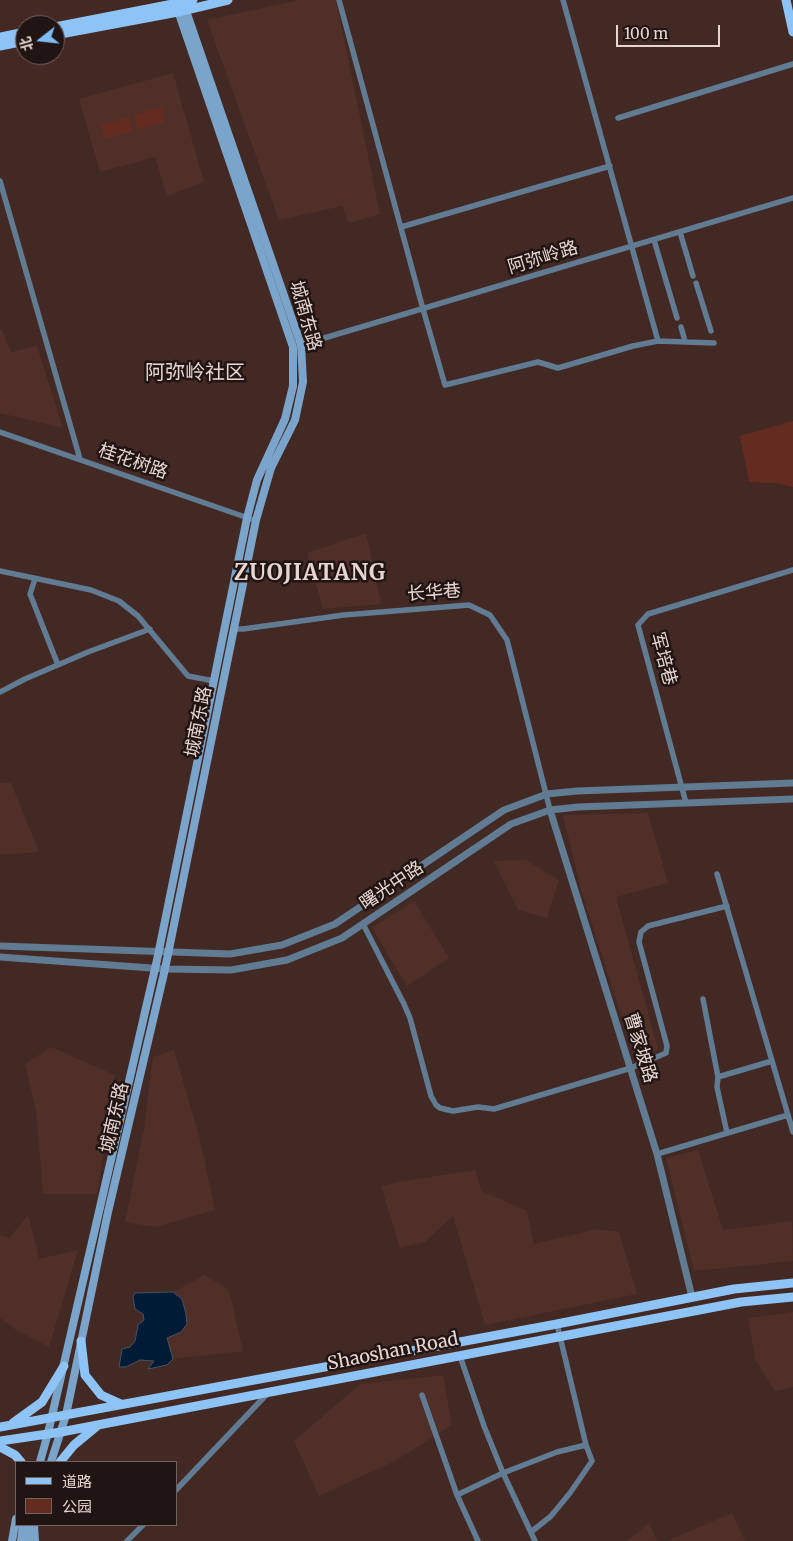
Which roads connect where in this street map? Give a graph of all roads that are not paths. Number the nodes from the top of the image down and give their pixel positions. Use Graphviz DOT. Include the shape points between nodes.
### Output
graph roads {
  1 [pos="193,0"];
  2 [pos="228,0"];
  3 [pos="340,0"];
  4 [pos="563,0"];
  5 [pos="786,0"];
  6 [pos="790,0"];
  7 [pos="180,7"];
  8 [pos="793,14"];
  9 [pos="65,25"];
  10 [pos="793,32"];
  11 [pos="65,33"];
  12 [pos="15,34"];
  13 [pos="0,37"];
  14 [pos="15,43"];
  15 [pos="0,46"];
  16 [pos="793,64"];
  17 [pos="618,118"];
  18 [pos="610,166"];
  19 [pos="0,180"];
  20 [pos="793,198"];
  21 [pos="401,227"];
  22 [pos="680,232"];
  23 [pos="654,240"];
  24 [pos="632,247"];
  25 [pos="693,276"];
  26 [pos="696,284"];
  27 [pos="423,310"];
  28 [pos="677,318"];
  29 [pos="681,328"];
  30 [pos="711,331"];
  31 [pos="658,341"];
  32 [pos="685,341"];
  33 [pos="714,343"];
  34 [pos="302,345"];
  35 [pos="0,432"];
  36 [pos="80,460"];
  37 [pos="247,518"];
  38 [pos="256,520"];
  39 [pos="793,570"];
  40 [pos="0,571"];
  41 [pos="35,579"];
  42 [pos="150,629"];
  43 [pos="233,629"];
  44 [pos="58,665"];
  45 [pos="214,681"];
  46 [pos="0,692"];
  47 [pos="793,783"];
  48 [pos="682,787"];
  49 [pos="547,794"];
  50 [pos="793,799"];
  51 [pos="686,803"];
  52 [pos="550,810"];
  53 [pos="717,874"];
  54 [pos="727,906"];
  55 [pos="363,924"];
  56 [pos="0,946"];
  57 [pos="159,952"];
  58 [pos="168,953"];
  59 [pos="0,957"];
  60 [pos="156,968"];
  61 [pos="165,969"];
  62 [pos="703,998"];
  63 [pos="772,1061"];
  64 [pos="631,1068"];
  65 [pos="718,1077"];
  66 [pos="788,1115"];
  67 [pos="793,1132"];
  68 [pos="727,1133"];
  69 [pos="657,1154"];
  70 [pos="793,1283"];
  71 [pos="692,1297"];
  72 [pos="793,1297"];
  73 [pos="557,1324"];
  74 [pos="560,1337"];
  75 [pos="81,1341"];
  76 [pos="460,1356"];
  77 [pos="64,1366"];
  78 [pos="270,1392"];
  79 [pos="422,1395"];
  80 [pos="121,1404"];
  81 [pos="66,1415"];
  82 [pos="52,1417"];
  83 [pos="102,1424"];
  84 [pos="10,1425"];
  85 [pos="0,1427"];
  86 [pos="61,1432"];
  87 [pos="48,1434"];
  88 [pos="0,1441"];
  89 [pos="586,1445"];
  90 [pos="0,1447"];
  91 [pos="20,1461"];
  92 [pos="40,1461"];
  93 [pos="50,1461"];
  94 [pos="61,1461"];
  95 [pos="503,1473"];
  96 [pos="178,1488"];
  97 [pos="457,1494"];
  98 [pos="15,1524"];
  99 [pos="23,1526"];
  100 [pos="28,1526"];
  101 [pos="34,1526"];
  102 [pos="142,1526"];
  103 [pos="531,1532"];
  104 [pos="12,1541"];
  105 [pos="22,1541"];
  106 [pos="27,1541"];
  107 [pos="35,1541"];
  108 [pos="127,1541"];
  109 [pos="478,1541"];
  110 [pos="535,1541"];
  1 -- 7 [label="main road"];
  2 -- 7 [label="main road"];
  3 -- 21 [label="street"];
  4 -- 18 [label="street"];
  5 -- 10 [label="main road"];
  6 -- 8 [label="main road"];
  7 -- 9 [label="main road"];
  7 -- 11 [label="main road"];
  7 -- 34 [label="main road, 城南东路"];
  7 -- 37 [label="main road, 城南东路" via="293,347 293,386 289,407 257,480"];
  12 -- 13 [label="main road"];
  14 -- 15 [label="main road"];
  16 -- 17 [label="street"];
  18 -- 21 [label="street"];
  18 -- 24 [label="street"];
  19 -- 36 [label="street"];
  20 -- 22 [label="street, 阿弥岭路"];
  21 -- 27 [label="street"];
  22 -- 23 [label="street, 阿弥岭路"];
  22 -- 25 [label="street"];
  23 -- 24 [label="street, 阿弥岭路"];
  23 -- 28 [label="street"];
  24 -- 27 [label="street, 阿弥岭路"];
  24 -- 31 [label="street"];
  26 -- 30 [label="street"];
  27 -- 31 [label="street" via="445,385 538,362 558,368"];
  27 -- 34 [label="street, 阿弥岭路"];
  29 -- 32 [label="street"];
  31 -- 32 [label="street"];
  32 -- 33 [label="street"];
  34 -- 38 [label="main road, 城南东路" via="303,382 298,409 271,468"];
  35 -- 36 [label="street, 桂花树路"];
  36 -- 37 [label="street, 桂花树路"];
  37 -- 38 [label="street, 桂花树路"];
  37 -- 45 [label="main road, 城南东路"];
  38 -- 43 [label="main road, 城南东路"];
  39 -- 48 [label="street, 军培巷" via="648,614 638,624"];
  40 -- 41 [label="street"];
  41 -- 42 [label="street" via="91,590 119,601"];
  41 -- 44 [label="street" via="30,594"];
  42 -- 44 [label="street"];
  42 -- 45 [label="street" via="188,676"];
  43 -- 49 [label="street, 长华巷" via="344,615 469,605 490,614 507,640"];
  43 -- 58 [label="main road, 城南东路"];
  44 -- 46 [label="street"];
  45 -- 57 [label="main road, 城南东路"];
  47 -- 48 [label="street, 曙光中路"];
  48 -- 49 [label="street, 曙光中路"];
  48 -- 51 [label="street, 军培巷"];
  49 -- 52 [label="street, 长华巷"];
  49 -- 58 [label="street, 曙光中路" via="504,810 335,924 282,945 230,954"];
  50 -- 51 [label="street, 曙光中路"];
  51 -- 52 [label="street, 曙光中路"];
  52 -- 55 [label="street, 曙光中路" via="511,824"];
  52 -- 64 [label="street, 曹家坡路"];
  53 -- 54 [label="street"];
  54 -- 63 [label="street"];
  54 -- 64 [label="street" via="648,926 641,932 639,942 666,1053"];
  55 -- 61 [label="street, 曙光中路" via="342,938 287,960 231,970"];
  55 -- 64 [label="street" via="404,1004 431,1096 440,1108 453,1111 478,1107 494,1109"];
  56 -- 57 [label="street, 曙光中路"];
  57 -- 58 [label="street, 曙光中路"];
  57 -- 60 [label="main road, 城南东路"];
  58 -- 61 [label="main road, 城南东路"];
  59 -- 60 [label="street, 曙光中路"];
  60 -- 61 [label="street, 曙光中路"];
  60 -- 77 [label="main road, 城南东路"];
  61 -- 75 [label="main road, 城南东路"];
  62 -- 65 [label="street"];
  63 -- 65 [label="street"];
  63 -- 66 [label="street"];
  64 -- 69 [label="street, 曹家坡路"];
  65 -- 68 [label="street" via="717,1087"];
  66 -- 67 [label="street"];
  66 -- 68 [label="street"];
  68 -- 69 [label="street"];
  69 -- 71 [label="street, 曹家坡路"];
  70 -- 71 [label="main road, Shaoshan Road"];
  71 -- 73 [label="main road, Shaoshan Road"];
  72 -- 74 [label="main road, Shaoshan Road" via="741,1302"];
  73 -- 74 [label="street"];
  73 -- 80 [label="main road, Shaoshan Road"];
  74 -- 76 [label="main road, Shaoshan Road"];
  74 -- 89 [label="street"];
  75 -- 80 [label="main road" via="85,1375 101,1395"];
  75 -- 81 [label="main road, 城南东路"];
  76 -- 78 [label="main road, Shaoshan Road"];
  76 -- 95 [label="street"];
  77 -- 82 [label="main road, 城南东路"];
  77 -- 84 [label="main road" via="42,1402"];
  78 -- 83 [label="main road, Shaoshan Road"];
  78 -- 96 [label="street"];
  79 -- 97 [label="street"];
  80 -- 81 [label="main road, Shaoshan Road"];
  81 -- 82 [label="main road, Shaoshan Road"];
  81 -- 86 [label="main road, 城南东路"];
  82 -- 84 [label="main road, Shaoshan Road"];
  82 -- 87 [label="main road, 城南东路"];
  83 -- 86 [label="main road, Shaoshan Road"];
  83 -- 94 [label="main road" via="74,1445"];
  84 -- 85 [label="main road, Shaoshan Road"];
  86 -- 87 [label="main road, Shaoshan Road"];
  86 -- 93 [label="main road, 城南东路"];
  87 -- 88 [label="main road, Shaoshan Road"];
  87 -- 92 [label="main road, 城南东路"];
  89 -- 95 [label="street" via="557,1452"];
  89 -- 103 [label="street" via="592,1461 551,1516"];
  90 -- 91 [label="main road"];
  95 -- 97 [label="street"];
  95 -- 103 [label="street"];
  97 -- 109 [label="street"];
  98 -- 104 [label="main road"];
  99 -- 105 [label="main road"];
  100 -- 106 [label="main road"];
  101 -- 107 [label="main road"];
  102 -- 108 [label="street"];
  103 -- 110 [label="street"];
}
